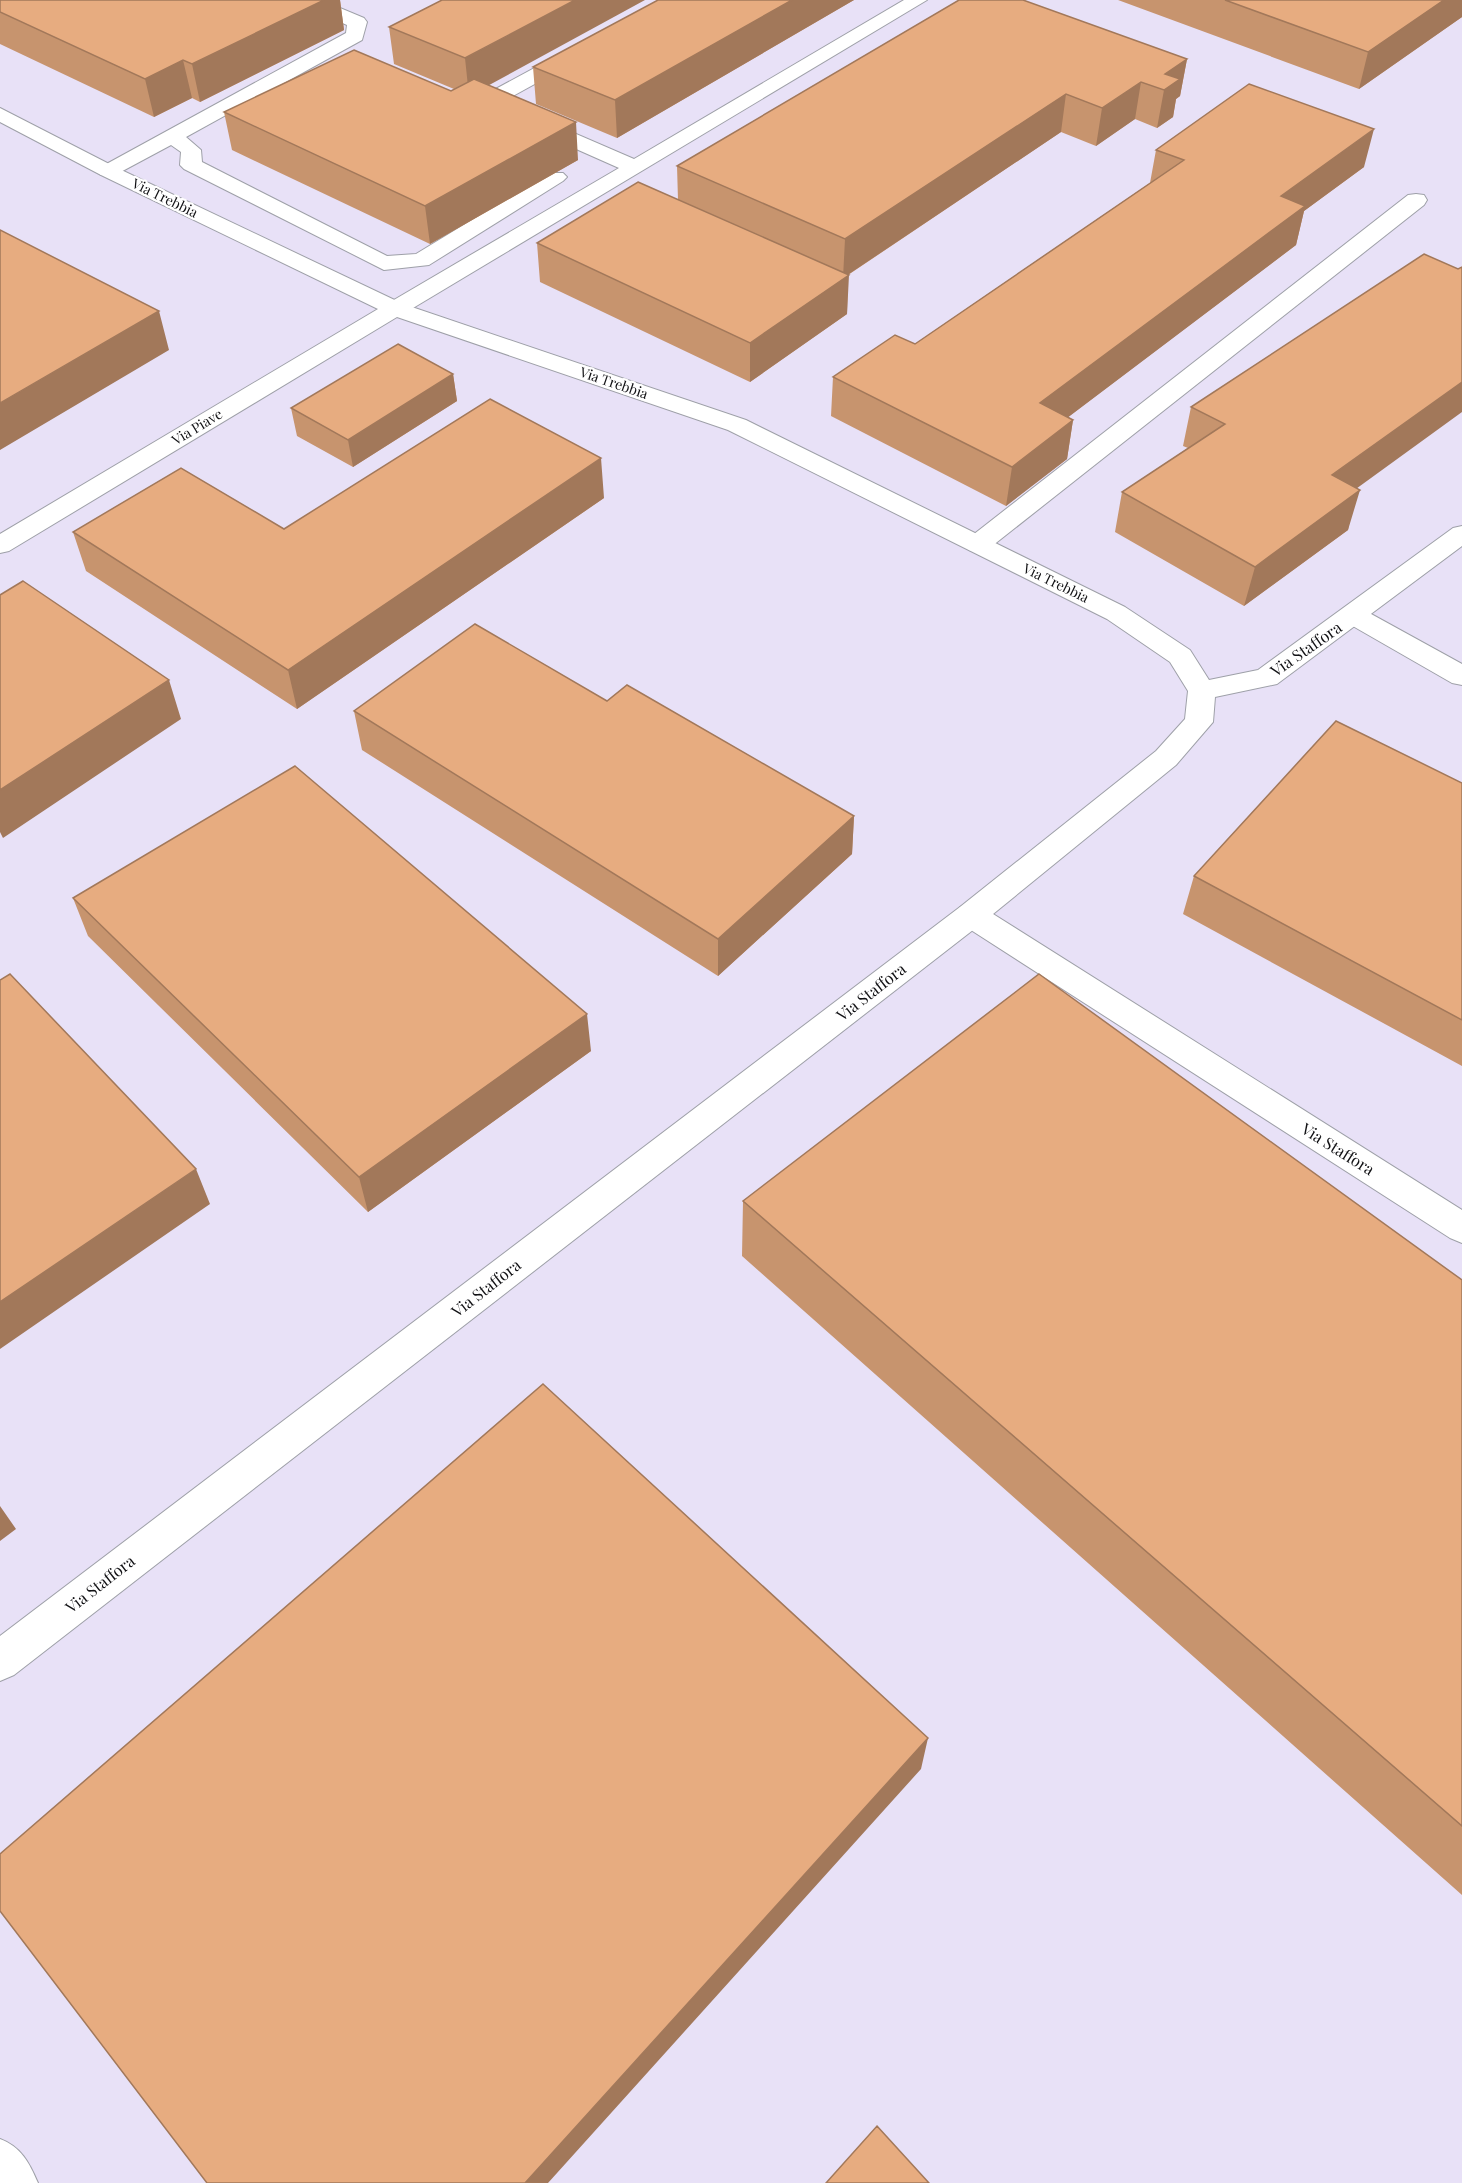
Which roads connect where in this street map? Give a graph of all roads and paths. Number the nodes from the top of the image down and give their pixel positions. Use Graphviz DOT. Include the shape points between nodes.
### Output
graph roads {
  1 [pos="305,0"];
  2 [pos="918,0"];
  3 [pos="590,45"];
  4 [pos="0,114"];
  5 [pos="171,136"];
  6 [pos="635,167"];
  7 [pos="108,171"];
  8 [pos="556,177"];
  9 [pos="1416,200"];
  10 [pos="395,309"];
  11 [pos="1462,534"];
  12 [pos="978,544"];
  13 [pos="0,545"];
  14 [pos="1353,615"];
  15 [pos="1462,675"];
  16 [pos="1202,691"];
  17 [pos="971,915"];
  18 [pos="1462,1228"];
  19 [pos="0,1661"];
  20 [pos="0,2162"];
  21 [pos="14,2183"];
  1 -- 5 [label="street" via="357,22 356,36"];
  2 -- 6 [label="street, Via Piave"];
  3 -- 6 [label="street" via="486,102"];
  4 -- 7 [label="street, Via Trebbia"];
  5 -- 7 [label="street"];
  5 -- 8 [label="street" via="191,150 191,165 384,263 421,260"];
  6 -- 10 [label="street, Via Piave"];
  7 -- 10 [label="street, Via Trebbia"];
  9 -- 12 [label="street"];
  10 -- 12 [label="street, Via Trebbia" via="737,425"];
  10 -- 13 [label="street, Via Piave"];
  11 -- 14 [label="street, Via Staffora"];
  12 -- 16 [label="street, Via Trebbia" via="1116,613 1180,656"];
  14 -- 15 [label="street"];
  14 -- 16 [label="street, Via Staffora" via="1267,677"];
  16 -- 17 [label="street, Via Staffora" via="1198,722 1166,758"];
  17 -- 18 [label="street, Via Staffora"];
  17 -- 19 [label="street, Via Staffora"];
  20 -- 21 [label="street"];
}
